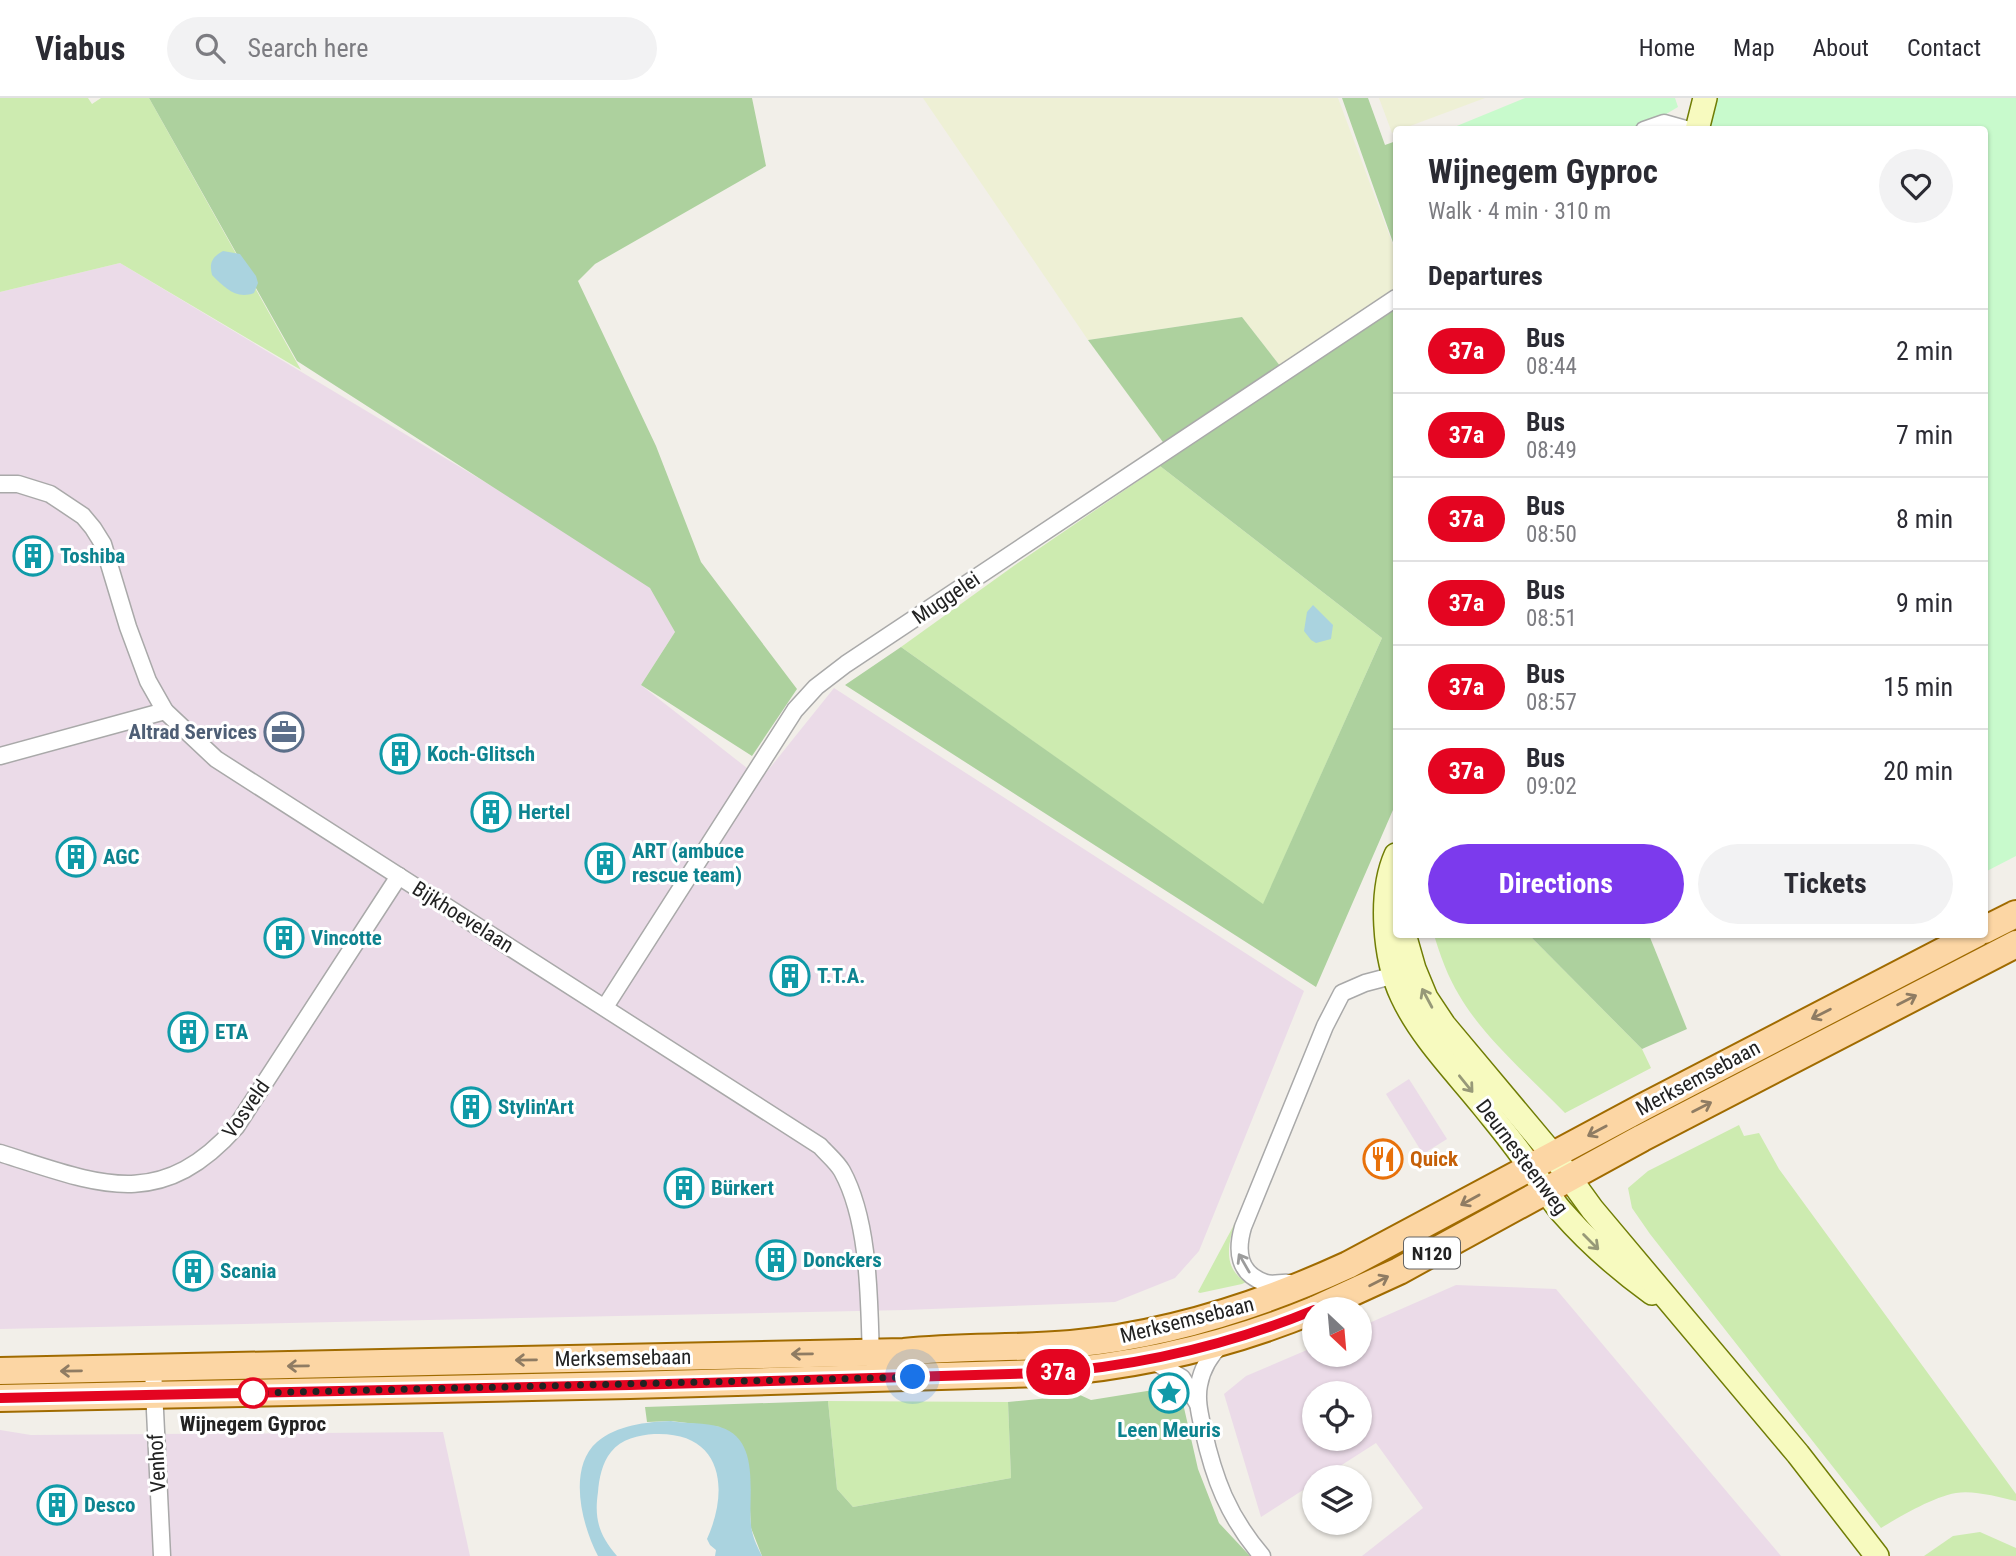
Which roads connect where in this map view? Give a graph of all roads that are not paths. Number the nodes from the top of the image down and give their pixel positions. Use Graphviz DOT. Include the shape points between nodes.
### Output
graph roads {
  1 [pos="1705,98"];
  2 [pos="1657,126"];
  3 [pos="1680,126"];
  4 [pos="1698,126"];
  5 [pos="1393,300"];
  6 [pos="0,484"];
  7 [pos="165,711"];
  8 [pos="0,756"];
  9 [pos="1393,862"];
  10 [pos="399,876"];
  11 [pos="2016,914"];
  12 [pos="1988,928"];
  13 [pos="1404,938"];
  14 [pos="1968,938"];
  15 [pos="2016,944"];
  16 [pos="1404,972"];
  17 [pos="605,1007"];
  18 [pos="0,1153"];
  19 [pos="1541,1161"];
  20 [pos="1569,1177"];
  21 [pos="1545,1191"];
  22 [pos="1302,1286"];
  23 [pos="1342,1297"];
  24 [pos="1680,1313"];
  25 [pos="1302,1314"];
  26 [pos="1224,1342"];
  27 [pos="1150,1359"];
  28 [pos="871,1365"];
  29 [pos="0,1371"];
  30 [pos="154,1382"];
  31 [pos="0,1398"];
  32 [pos="1198,1404"];
  33 [pos="162,1556"];
  34 [pos="1262,1556"];
  35 [pos="1877,1556"];
  1 -- 4 [label="street"];
  2 -- 3 [label="street"];
  5 -- 17 [label="street, Muggelei" via="815,688 795,710"];
  6 -- 7 [label="street, Bijkhoevelaan" via="18,484 50,494 93,528 103,544 148,681"];
  7 -- 8 [label="street"];
  7 -- 10 [label="street, Bijkhoevelaan" via="216,759"];
  9 -- 16 [label="street, Deurnesteenweg" via="1387,930"];
  10 -- 17 [label="street, Bijkhoevelaan"];
  10 -- 18 [label="street, Vosveld" via="236,1127 216,1150 185,1171 138,1184 96,1183"];
  11 -- 12 [label="main road"];
  13 -- 16 [label="street, Deurnesteenweg"];
  14 -- 19 [label="main road, Merksemsebaan / N120, one-way"];
  20 -- 15 [label="main road, Merksemsebaan / N120, one-way"];
  16 -- 19 [label="street, Deurnesteenweg"];
  22 -- 16 [label="street, one-way" via="1266,1283 1255,1277 1243,1265 1239,1241 1342,993"];
  17 -- 28 [label="street, Bijkhoevelaan" via="820,1146 840,1168 860,1222"];
  19 -- 20 [label="street, Deurnesteenweg"];
  19 -- 21 [label="street, Deurnesteenweg"];
  19 -- 22 [label="main road, Merksemsebaan / N120, one-way"];
  20 -- 21 [label="main road, Merksemsebaan / N120"];
  20 -- 24 [label="street, Deurnesteenweg"];
  23 -- 21 [label="main road, Merksemsebaan / N120, one-way"];
  21 -- 24 [label="street, Deurnesteenweg, one-way" via="1623,1272"];
  22 -- 28 [label="main road, Merksemsebaan / N120" via="1182,1325 1104,1341"];
  24 -- 35 [label="street, Deurnesteenweg"];
  25 -- 26 [label="main road, Merksemsebaan / N120"];
  26 -- 27 [label="main road, Merksemsebaan / N120"];
  26 -- 32 [label="street" via="1210,1355 1198,1387"];
  27 -- 28 [label="main road, Merksemsebaan / N120" via="1056,1373"];
  27 -- 32 [label="street" via="1182,1378"];
  28 -- 30 [label="main road, Merksemsebaan / N120"];
  30 -- 29 [label="main road, Merksemsebaan / N120, one-way"];
  30 -- 31 [label="main road, Merksemsebaan / N120"];
  30 -- 33 [label="street, Venhof"];
  32 -- 34 [label="street" via="1217,1485 1245,1536"];
}
